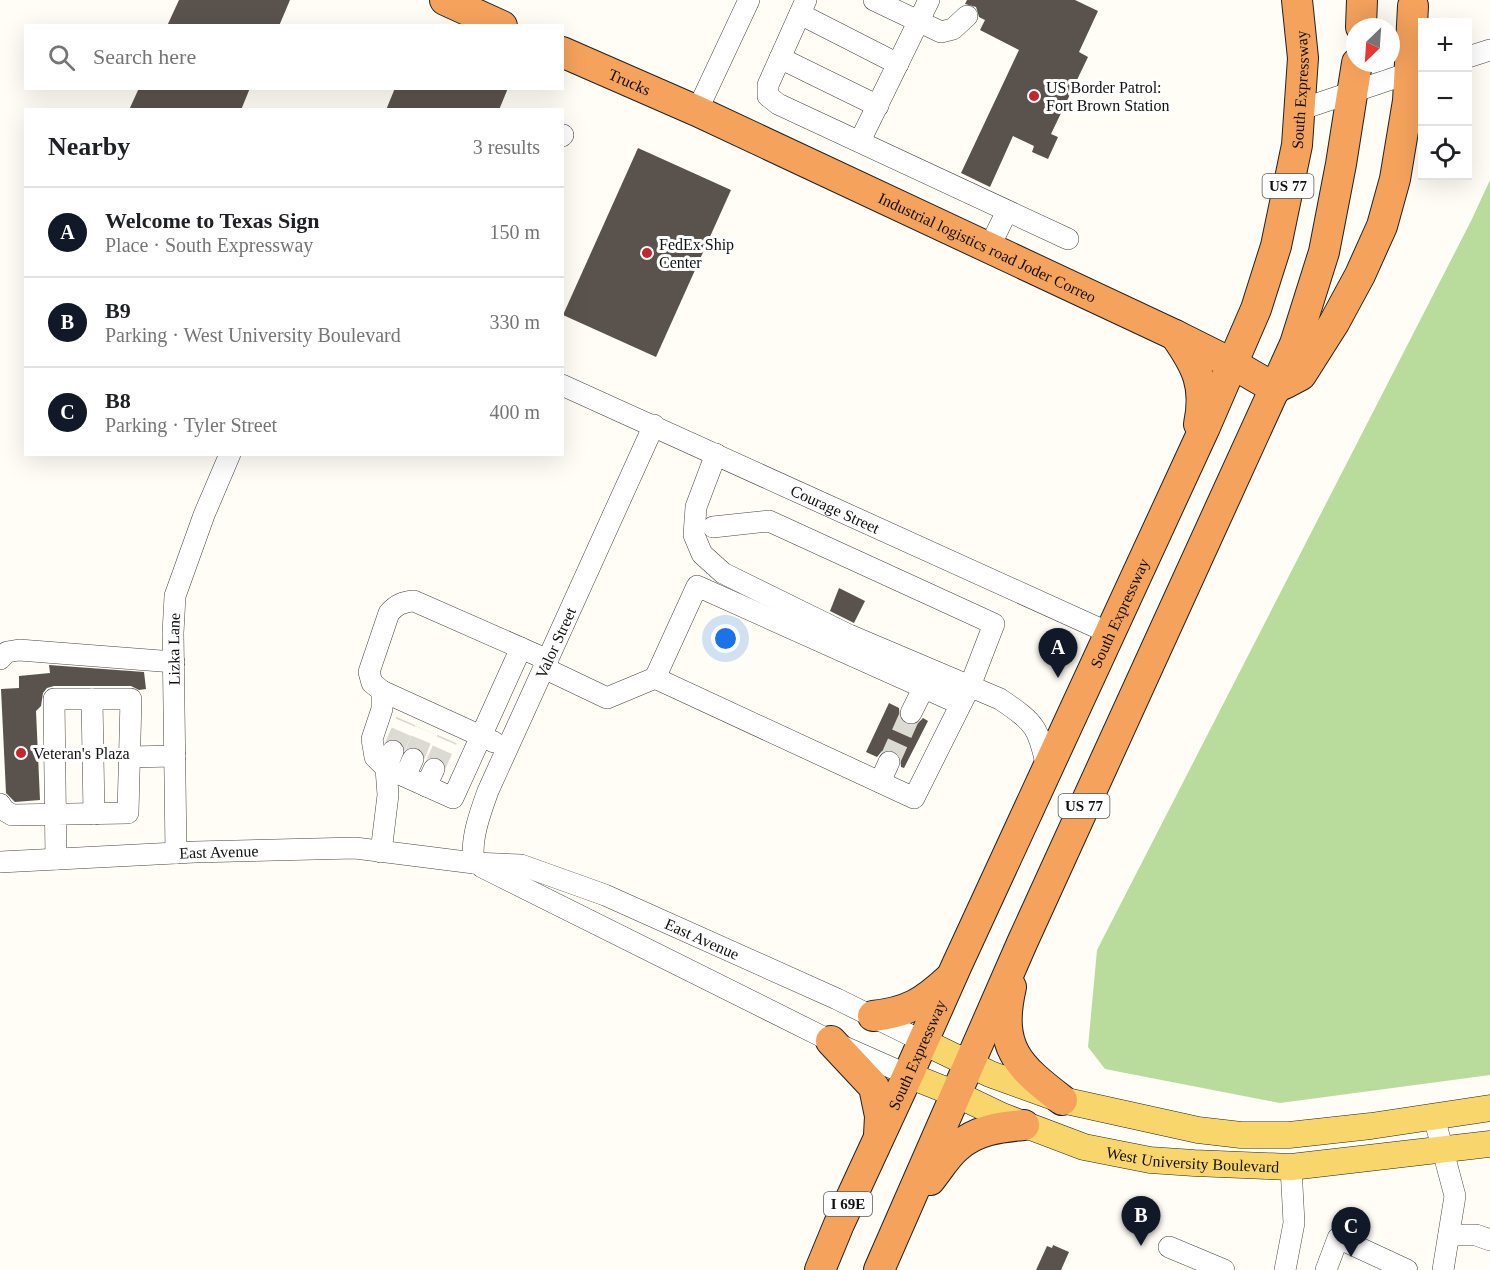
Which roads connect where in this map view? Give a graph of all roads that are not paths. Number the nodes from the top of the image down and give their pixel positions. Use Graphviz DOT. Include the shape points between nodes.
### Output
graph roads {
  1 [pos="445,0"];
  2 [pos="874,0"];
  3 [pos="929,0"];
  4 [pos="1297,0"];
  5 [pos="1362,0"];
  6 [pos="743,2"];
  7 [pos="1413,6"];
  8 [pos="803,7"];
  9 [pos="967,16"];
  10 [pos="1361,18"];
  11 [pos="919,21"];
  12 [pos="498,24"];
  13 [pos="1490,50"];
  14 [pos="564,53"];
  15 [pos="1472,55"];
  16 [pos="780,58"];
  17 [pos="898,64"];
  18 [pos="1415,71"];
  19 [pos="1354,77"];
  20 [pos="878,106"];
  21 [pos="1299,110"];
  22 [pos="697,111"];
  23 [pos="860,141"];
  24 [pos="1007,211"];
  25 [pos="1068,238"];
  26 [pos="989,248"];
  27 [pos="1175,335"];
  28 [pos="1233,364"];
  29 [pos="564,386"];
  30 [pos="1276,389"];
  31 [pos="654,425"];
  32 [pos="1193,452"];
  33 [pos="716,454"];
  34 [pos="229,456"];
  35 [pos="713,527"];
  36 [pos="1109,633"];
  37 [pos="521,648"];
  38 [pos="0,659"];
  39 [pos="174,662"];
  40 [pos="546,664"];
  41 [pos="655,678"];
  42 [pos="923,689"];
  43 [pos="382,691"];
  44 [pos="965,695"];
  45 [pos="92,699"];
  46 [pos="911,713"];
  47 [pos="481,736"];
  48 [pos="508,748"];
  49 [pos="175,756"];
  50 [pos="130,757"];
  51 [pos="890,762"];
  52 [pos="399,764"];
  53 [pos="1047,769"];
  54 [pos="880,782"];
  55 [pos="0,804"];
  56 [pos="94,814"];
  57 [pos="55,815"];
  58 [pos="381,852"];
  59 [pos="176,853"];
  60 [pos="56,860"];
  61 [pos="0,862"];
  62 [pos="474,863"];
  63 [pos="1022,943"];
  64 [pos="951,977"];
  65 [pos="873,1016"];
  66 [pos="831,1041"];
  67 [pos="922,1041"];
  68 [pos="969,1064"];
  69 [pos="908,1075"];
  70 [pos="956,1094"];
  71 [pos="1062,1100"];
  72 [pos="1490,1108"];
  73 [pos="1434,1117"];
  74 [pos="1024,1125"];
  75 [pos="879,1138"];
  76 [pos="1490,1144"];
  77 [pos="1441,1150"];
  78 [pos="1291,1167"];
  79 [pos="904,1213"];
  80 [pos="1449,1235"];
  81 [pos="1490,1240"];
  82 [pos="1169,1247"];
  83 [pos="820,1270"];
  84 [pos="879,1270"];
  85 [pos="1224,1270"];
  86 [pos="1285,1270"];
  87 [pos="1326,1270"];
  88 [pos="1407,1270"];
  89 [pos="1443,1270"];
  1 -- 12 [label="highway"];
  2 -- 11 [label="street"];
  3 -- 11 [label="street"];
  4 -- 21 [label="highway, South Expressway / US 77" via="1303,58"];
  5 -- 10 [label="highway"];
  6 -- 22 [label="street"];
  7 -- 18 [label="highway"];
  8 -- 16 [label="street"];
  8 -- 17 [label="street"];
  9 -- 11 [label="street" via="953,29 941,32"];
  11 -- 17 [label="street"];
  13 -- 15 [label="street"];
  14 -- 22 [label="highway, Trucks"];
  16 -- 20 [label="street"];
  16 -- 23 [label="street" via="768,85 768,96"];
  17 -- 20 [label="street"];
  18 -- 19 [label="street"];
  18 -- 30 [label="highway" via="1382,226 1334,323 1301,375"];
  19 -- 21 [label="street"];
  19 -- 30 [label="highway, US 77" via="1324,252 1295,344"];
  20 -- 23 [label="street"];
  21 -- 28 [label="highway, South Expressway / US 77" via="1297,145 1276,246"];
  22 -- 26 [label="highway, Industrial logistics road Joder Correo"];
  23 -- 24 [label="street"];
  24 -- 25 [label="street"];
  24 -- 26 [label="street"];
  26 -- 27 [label="highway, Industrial logistics road Joder Correo"];
  27 -- 28 [label="highway, Industrial logistics road Joder Correo"];
  27 -- 32 [label="highway" via="1200,381 1202,410"];
  28 -- 30 [label="highway, Industrial logistics road Joder Correo"];
  28 -- 32 [label="highway, South Expressway / US 77"];
  29 -- 31 [label="street, Courage Street"];
  30 -- 63 [label="highway, US 77"];
  31 -- 33 [label="street, Courage Street"];
  31 -- 40 [label="street, Valor Street"];
  32 -- 36 [label="highway, South Expressway / US 77"];
  33 -- 36 [label="street, Courage Street"];
  33 -- 44 [label="street" via="696,507 694,535 702,554 723,573"];
  34 -- 39 [label="street, Lizka Lane" via="175,596"];
  35 -- 44 [label="street" via="769,521 994,624"];
  36 -- 53 [label="highway, South Expressway / US 77"];
  37 -- 40 [label="street"];
  37 -- 43 [label="street" via="414,601 403,602 389,613 369,672 372,683"];
  37 -- 47 [label="street"];
  38 -- 39 [label="street" via="7,652 19,650"];
  39 -- 49 [label="street, Lizka Lane"];
  40 -- 41 [label="street" via="607,698"];
  40 -- 48 [label="street, Valor Street"];
  41 -- 42 [label="street" via="697,586"];
  41 -- 54 [label="street"];
  42 -- 44 [label="street"];
  42 -- 46 [label="street"];
  43 -- 47 [label="street" via="419,717 451,731"];
  43 -- 52 [label="street" via="382,709 372,739 375,757"];
  44 -- 53 [label="street" via="1000,699 1021,713 1037,730"];
  44 -- 54 [label="street" via="914,798"];
  45 -- 50 [label="street" via="131,699"];
  45 -- 56 [label="street"];
  45 -- 57 [label="street" via="54,699"];
  47 -- 48 [label="street"];
  47 -- 52 [label="street" via="453,798 430,777"];
  48 -- 62 [label="street, Valor Street" via="480,813"];
  49 -- 50 [label="street"];
  49 -- 59 [label="street, Lizka Lane"];
  50 -- 56 [label="street" via="128,813"];
  51 -- 54 [label="street"];
  52 -- 58 [label="street" via="388,795"];
  53 -- 64 [label="highway, South Expressway / US 77"];
  55 -- 57 [label="street" via="12,815"];
  56 -- 57 [label="street"];
  57 -- 60 [label="street"];
  58 -- 59 [label="street, East Avenue" via="355,848"];
  58 -- 62 [label="street, East Avenue"];
  59 -- 60 [label="street, East Avenue"];
  60 -- 61 [label="street, East Avenue"];
  62 -- 65 [label="street, East Avenue" via="520,865 605,895"];
  62 -- 66 [label="street, East Avenue"];
  63 -- 68 [label="highway, US 77"];
  63 -- 71 [label="highway" via="1009,996 1010,1045 1017,1061 1033,1078"];
  64 -- 65 [label="highway" via="933,994 900,1013"];
  64 -- 67 [label="highway, South Expressway / US 77"];
  65 -- 67 [label="street, East Avenue"];
  66 -- 69 [label="street, East Avenue"];
  66 -- 75 [label="highway" via="874,1088 880,1116"];
  67 -- 68 [label="main road, West University Boulevard"];
  67 -- 69 [label="highway, South Expressway / US 77"];
  68 -- 70 [label="highway, US 77"];
  68 -- 71 [label="main road, West University Boulevard"];
  69 -- 70 [label="main road, West University Boulevard"];
  69 -- 75 [label="highway, South Expressway / I 69E"];
  70 -- 74 [label="main road, West University Boulevard"];
  70 -- 79 [label="highway"];
  71 -- 73 [label="main road, West University Boulevard" via="1198,1130 1241,1135 1289,1135"];
  72 -- 73 [label="main road, West University Boulevard"];
  73 -- 77 [label="street"];
  74 -- 78 [label="main road, West University Boulevard" via="1084,1147 1150,1160"];
  74 -- 79 [label="highway" via="999,1127 957,1147"];
  75 -- 83 [label="highway, South Expressway / I 69E"];
  76 -- 77 [label="main road, West University Boulevard"];
  77 -- 78 [label="main road, West University Boulevard"];
  77 -- 80 [label="street" via="1455,1196"];
  78 -- 86 [label="street" via="1294,1223"];
  79 -- 84 [label="highway"];
  80 -- 81 [label="street" via="1476,1235"];
  80 -- 89 [label="street"];
  82 -- 85 [label="street"];
  87 -- 88 [label="street" via="1338,1238"];
}
